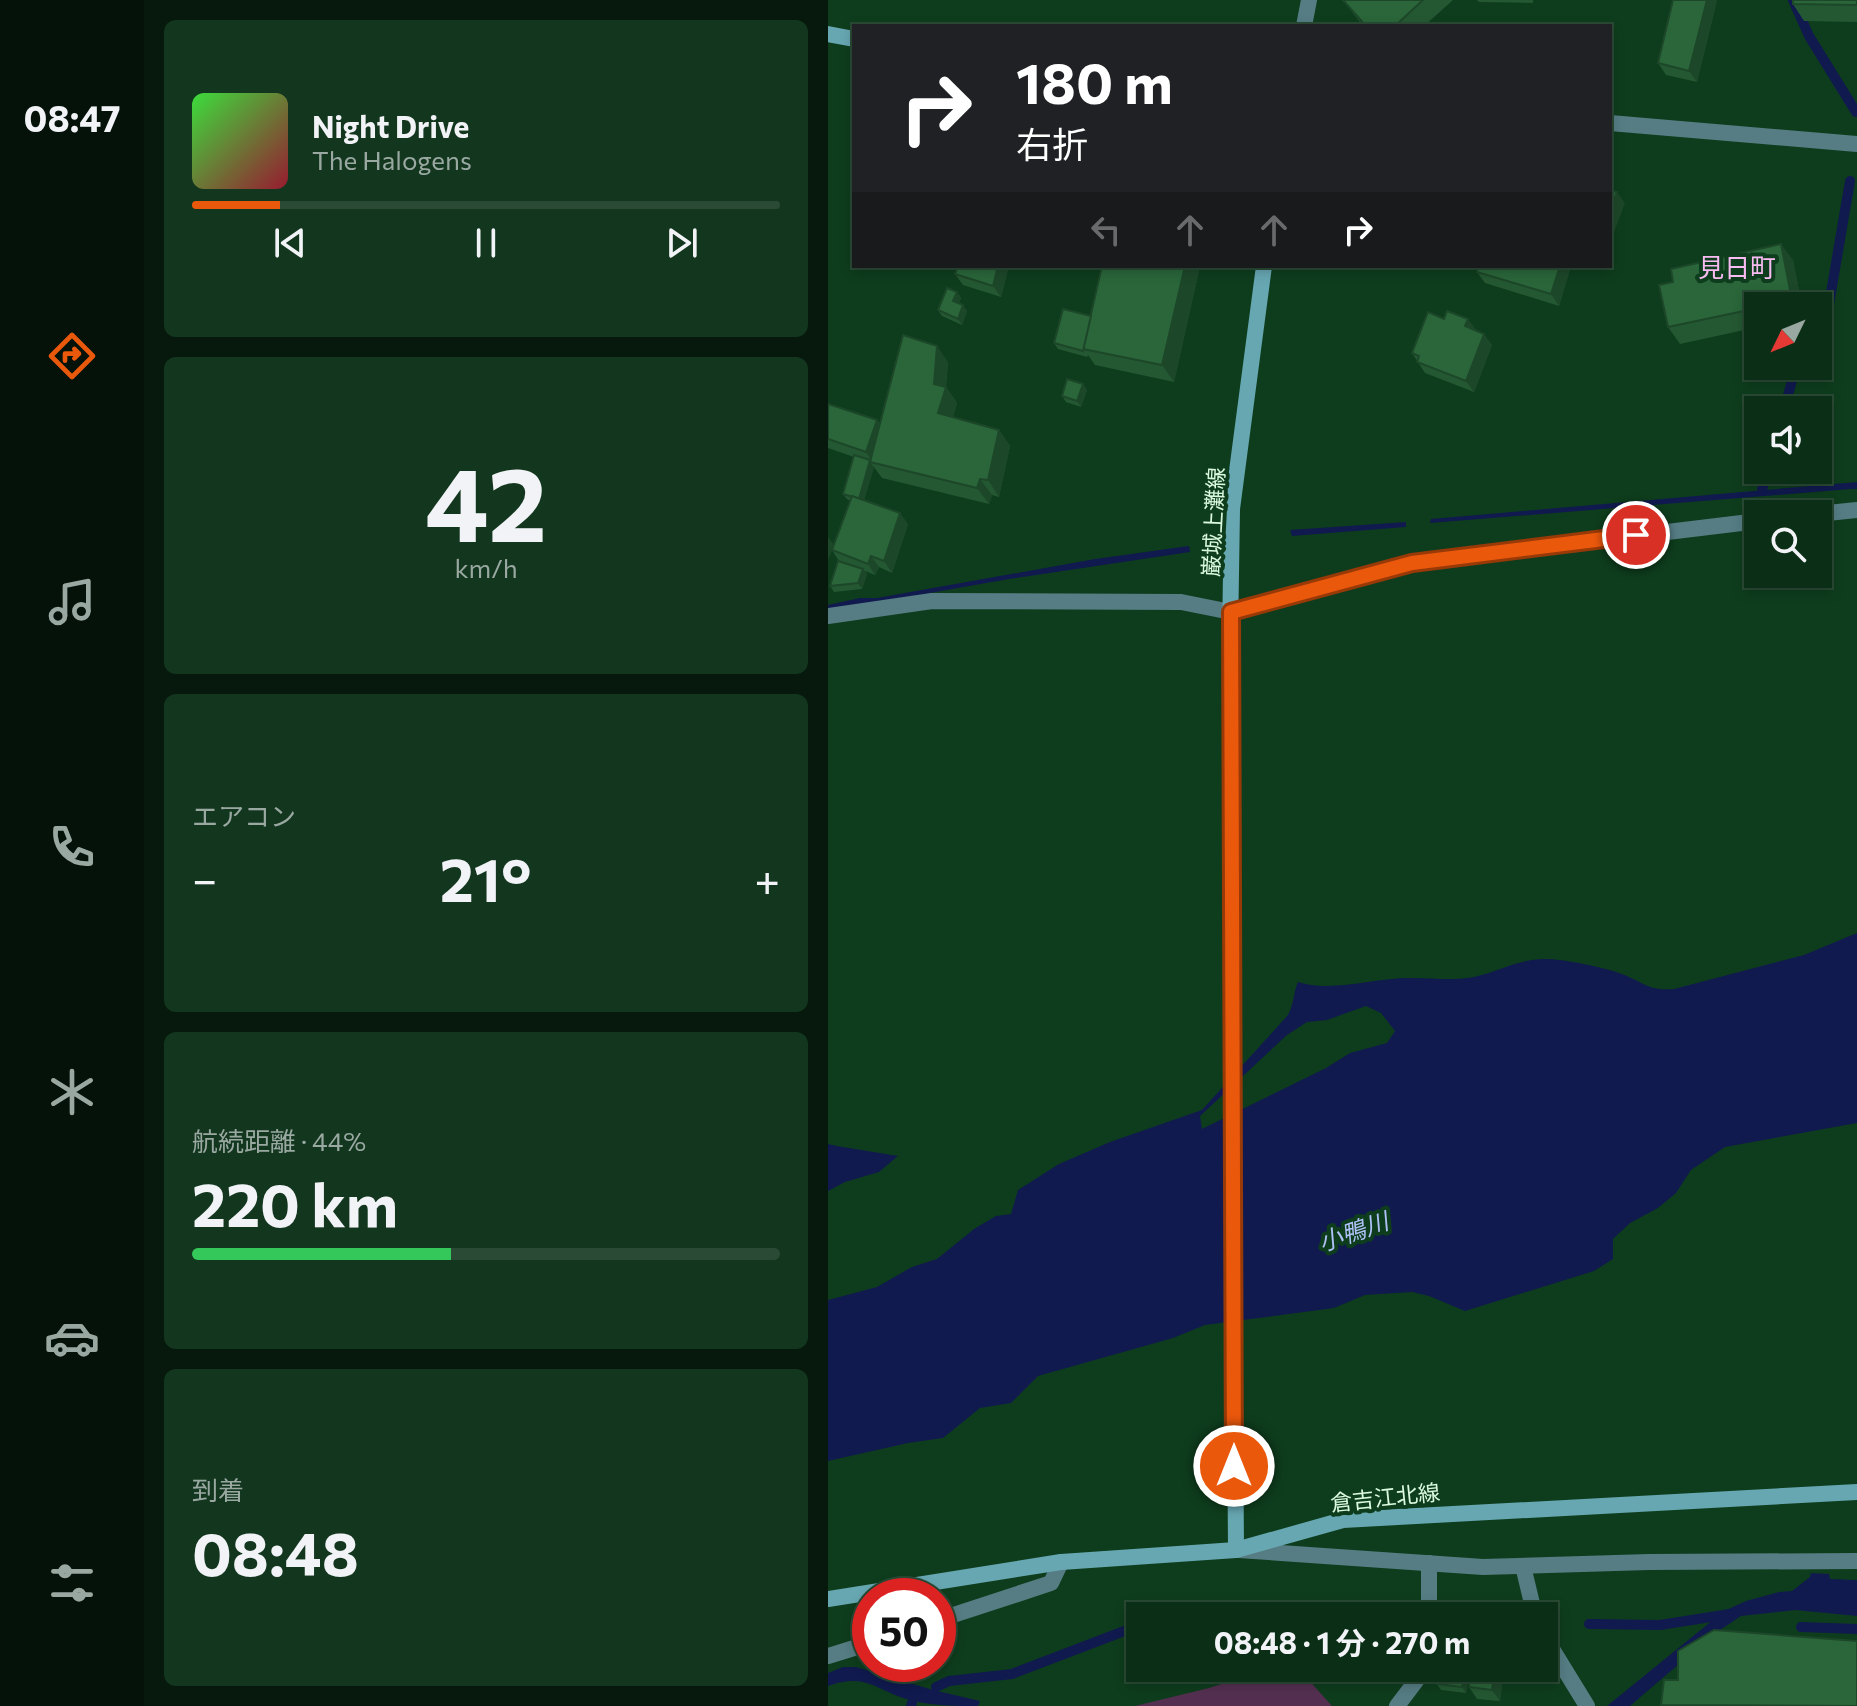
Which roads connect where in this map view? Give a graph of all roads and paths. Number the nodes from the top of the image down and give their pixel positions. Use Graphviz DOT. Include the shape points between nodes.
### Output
graph roads {
  1 [pos="1309,0"];
  2 [pos="1304,24"];
  3 [pos="828,34"];
  4 [pos="852,39"];
  5 [pos="1612,123"];
  6 [pos="1857,144"];
  7 [pos="1264,268"];
  8 [pos="1857,510"];
  9 [pos="1832,513"];
  10 [pos="1744,523"];
  11 [pos="1231,612"];
  12 [pos="828,616"];
  13 [pos="1857,1492"];
  14 [pos="1236,1550"];
  15 [pos="1857,1561"];
  16 [pos="1061,1562"];
  17 [pos="1429,1563"];
  18 [pos="1523,1566"];
  19 [pos="828,1599"];
  20 [pos="1429,1602"];
  21 [pos="1532,1602"];
  22 [pos="956,1614"];
  23 [pos="852,1649"];
  24 [pos="828,1656"];
  25 [pos="1558,1659"];
  26 [pos="1415,1682"];
  27 [pos="1397,1706"];
  28 [pos="1587,1706"];
  1 -- 2 [label="street"];
  3 -- 4 [label="main road"];
  5 -- 6 [label="street"];
  7 -- 11 [label="main road, 巌城上灘線" via="1232,509"];
  8 -- 9 [label="street"];
  10 -- 11 [label="street" via="1412,563"];
  11 -- 12 [label="street" via="1181,602 932,601"];
  11 -- 14 [label="main road, 巌城上灘線"];
  13 -- 14 [label="main road, 倉吉江北線" via="1343,1520"];
  14 -- 16 [label="main road, 倉吉江北線"];
  14 -- 17 [label="street"];
  15 -- 18 [label="street"];
  16 -- 19 [label="main road, 倉吉江北線"];
  16 -- 22 [label="street" via="1051,1583"];
  17 -- 18 [label="street"];
  17 -- 20 [label="street"];
  18 -- 21 [label="street"];
  23 -- 24 [label="street"];
  25 -- 28 [label="street"];
  26 -- 27 [label="street"];
}
